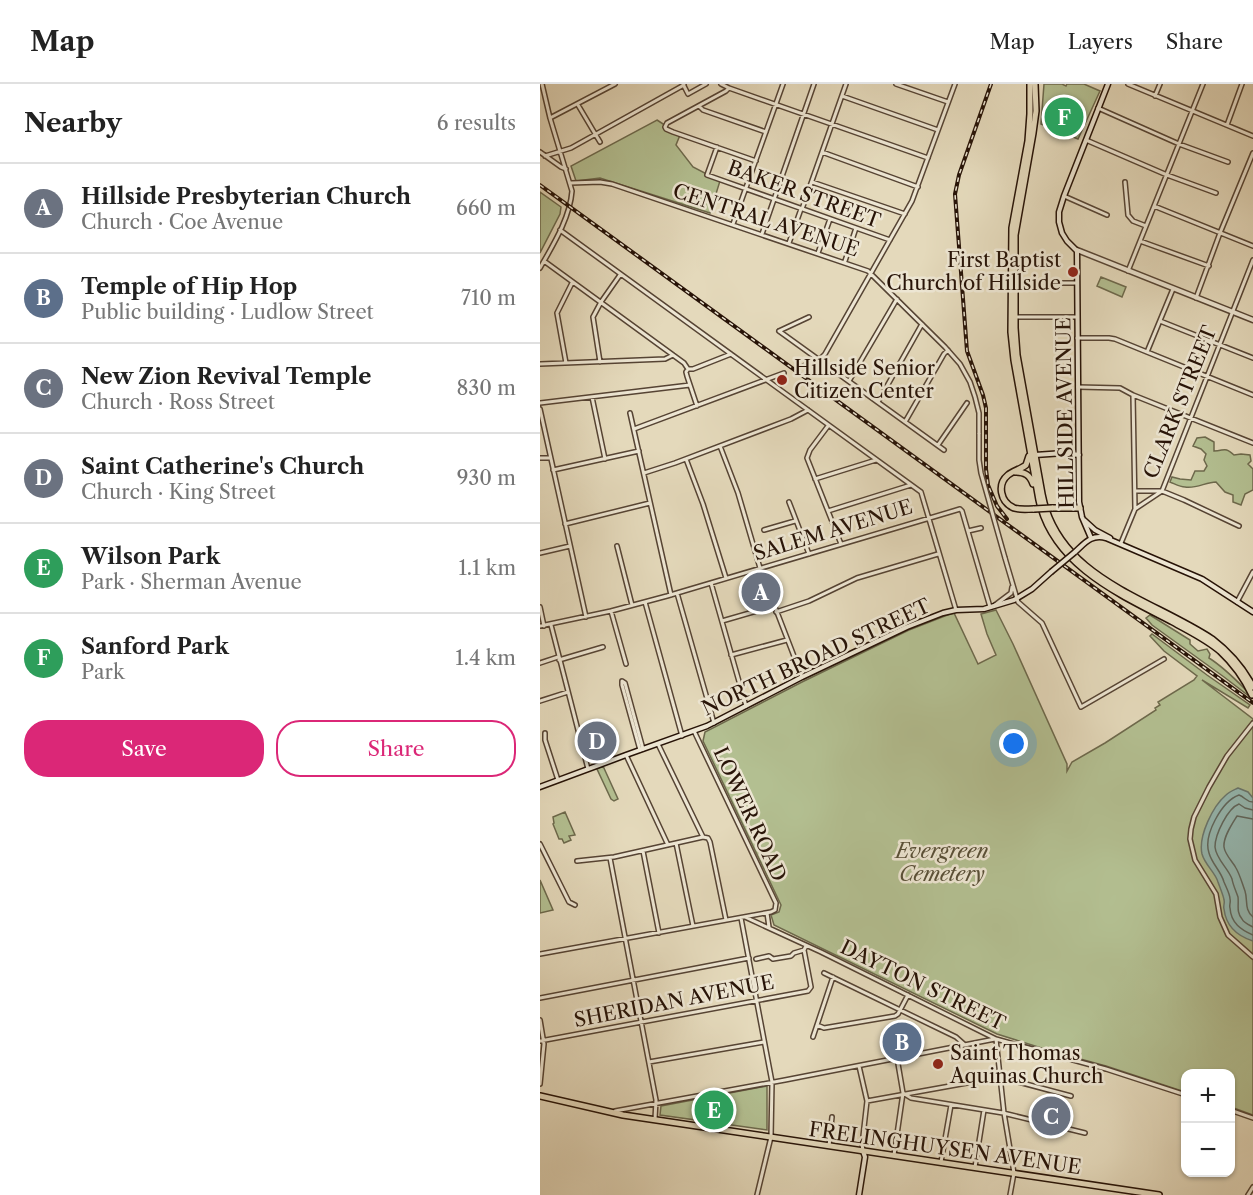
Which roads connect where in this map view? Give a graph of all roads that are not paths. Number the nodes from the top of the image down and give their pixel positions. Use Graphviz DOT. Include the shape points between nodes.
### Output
graph roads {
  1 [pos="543,84"];
  2 [pos="615,84"];
  3 [pos="706,84"];
  4 [pos="721,84"];
  5 [pos="783,84"];
  6 [pos="814,84"];
  7 [pos="846,84"];
  8 [pos="896,84"];
  9 [pos="955,84"];
  10 [pos="1030,84"];
  11 [pos="1035,84"];
  12 [pos="1108,84"];
  13 [pos="1128,84"];
  14 [pos="1160,84"];
  15 [pos="1203,84"];
  16 [pos="1242,84"];
  17 [pos="683,85"];
  18 [pos="729,88"];
  19 [pos="842,96"];
  20 [pos="1155,96"];
  21 [pos="948,102"];
  22 [pos="775,104"];
  23 [pos="578,105"];
  24 [pos="699,106"];
  25 [pos="1098,108"];
  26 [pos="1192,111"];
  27 [pos="804,114"];
  28 [pos="550,118"];
  29 [pos="832,124"];
  30 [pos="1227,125"];
  31 [pos="938,130"];
  32 [pos="766,132"];
  33 [pos="595,134"];
  34 [pos="1253,136"];
  35 [pos="1086,140"];
  36 [pos="600,142"];
  37 [pos="1179,144"];
  38 [pos="717,147"];
  39 [pos="560,151"];
  40 [pos="540,152"];
  41 [pos="822,152"];
  42 [pos="1253,153"];
  43 [pos="545,156"];
  44 [pos="928,158"];
  45 [pos="756,161"];
  46 [pos="1228,162"];
  47 [pos="566,169"];
  48 [pos="1167,175"];
  49 [pos="812,182"];
  50 [pos="1125,182"];
  51 [pos="571,183"];
  52 [pos="918,187"];
  53 [pos="746,189"];
  54 [pos="1216,193"];
  55 [pos="1064,196"];
  56 [pos="774,199"];
  57 [pos="1154,206"];
  58 [pos="802,209"];
  59 [pos="904,214"];
  60 [pos="1107,215"];
  61 [pos="830,219"];
  62 [pos="733,224"];
  63 [pos="1146,226"];
  64 [pos="856,228"];
  65 [pos="560,230"];
  66 [pos="1220,232"];
  67 [pos="762,234"];
  68 [pos="890,240"];
  69 [pos="1140,241"];
  70 [pos="789,243"];
  71 [pos="1253,246"];
  72 [pos="1077,250"];
  73 [pos="818,253"];
  74 [pos="1253,260"];
  75 [pos="544,261"];
  76 [pos="844,261"];
  77 [pos="1209,266"];
  78 [pos="540,268"];
  79 [pos="1128,272"];
  80 [pos="872,273"];
  81 [pos="620,275"];
  82 [pos="573,282"];
  83 [pos="1015,283"];
  84 [pos="1077,283"];
  85 [pos="1173,289"];
  86 [pos="1196,298"];
  87 [pos="897,299"];
  88 [pos="601,302"];
  89 [pos="1232,313"];
  90 [pos="809,317"];
  91 [pos="1015,317"];
  92 [pos="1077,317"];
  93 [pos="1253,320"];
  94 [pos="1160,321"];
  95 [pos="922,324"];
  96 [pos="1077,338"];
  97 [pos="1220,345"];
  98 [pos="948,350"];
  99 [pos="1147,352"];
  100 [pos="730,354"];
  101 [pos="673,355"];
  102 [pos="1253,358"];
  103 [pos="819,360"];
  104 [pos="600,362"];
  105 [pos="566,363"];
  106 [pos="540,364"];
  107 [pos="803,366"];
  108 [pos="688,369"];
  109 [pos="784,373"];
  110 [pos="1207,376"];
  111 [pos="765,380"];
  112 [pos="849,381"];
  113 [pos="690,385"];
  114 [pos="1078,387"];
  115 [pos="1133,395"];
  116 [pos="1253,395"];
  117 [pos="592,397"];
  118 [pos="878,402"];
  119 [pos="540,403"];
  120 [pos="967,403"];
  121 [pos="697,405"];
  122 [pos="540,409"];
  123 [pos="807,411"];
  124 [pos="630,413"];
  125 [pos="1191,417"];
  126 [pos="905,422"];
  127 [pos="828,426"];
  128 [pos="634,429"];
  129 [pos="1253,442"];
  130 [pos="938,445"];
  131 [pos="720,446"];
  132 [pos="944,450"];
  133 [pos="639,452"];
  134 [pos="1032,453"];
  135 [pos="1079,455"];
  136 [pos="540,458"];
  137 [pos="550,458"];
  138 [pos="605,459"];
  139 [pos="686,459"];
  140 [pos="876,460"];
  141 [pos="553,470"];
  142 [pos="1014,472"];
  143 [pos="644,473"];
  144 [pos="815,479"];
  145 [pos="911,485"];
  146 [pos="1134,491"];
  147 [pos="1162,491"];
  148 [pos="1039,500"];
  149 [pos="789,502"];
  150 [pos="650,503"];
  151 [pos="1080,508"];
  152 [pos="1135,509"];
  153 [pos="828,511"];
  154 [pos="928,517"];
  155 [pos="1082,517"];
  156 [pos="795,521"];
  157 [pos="565,524"];
  158 [pos="1239,526"];
  159 [pos="981,528"];
  160 [pos="764,530"];
  161 [pos="968,531"];
  162 [pos="1091,538"];
  163 [pos="1113,540"];
  164 [pos="1121,543"];
  165 [pos="842,544"];
  166 [pos="570,546"];
  167 [pos="616,546"];
  168 [pos="540,553"];
  169 [pos="808,554"];
  170 [pos="938,554"];
  171 [pos="760,568"];
  172 [pos="1253,572"];
  173 [pos="726,578"];
  174 [pos="711,583"];
  175 [pos="1012,585"];
  176 [pos="677,593"];
  177 [pos="671,594"];
  178 [pos="1016,599"];
  179 [pos="645,602"];
  180 [pos="1237,602"];
  181 [pos="632,605"];
  182 [pos="774,606"];
  183 [pos="540,607"];
  184 [pos="992,607"];
  185 [pos="956,610"];
  186 [pos="611,611"];
  187 [pos="776,612"];
  188 [pos="1253,612"];
  189 [pos="585,617"];
  190 [pos="722,621"];
  191 [pos="550,625"];
  192 [pos="542,626"];
  193 [pos="787,640"];
  194 [pos="603,647"];
  195 [pos="731,655"];
  196 [pos="559,659"];
  197 [pos="1164,659"];
  198 [pos="540,663"];
  199 [pos="626,664"];
  200 [pos="802,677"];
  201 [pos="1253,687"];
  202 [pos="568,692"];
  203 [pos="1252,695"];
  204 [pos="540,701"];
  205 [pos="629,703"];
  206 [pos="746,706"];
  207 [pos="714,723"];
  208 [pos="1253,723"];
  209 [pos="694,731"];
  210 [pos="545,733"];
  211 [pos="682,736"];
  212 [pos="658,744"];
  213 [pos="641,749"];
  214 [pos="626,754"];
  215 [pos="588,769"];
  216 [pos="558,780"];
  217 [pos="540,787"];
  218 [pos="703,837"];
  219 [pos="540,843"];
  220 [pos="676,843"];
  221 [pos="668,845"];
  222 [pos="643,851"];
  223 [pos="610,858"];
  224 [pos="577,861"];
  225 [pos="575,905"];
  226 [pos="766,913"];
  227 [pos="743,917"];
  228 [pos="726,920"];
  229 [pos="693,927"];
  230 [pos="770,929"];
  231 [pos="659,933"];
  232 [pos="625,939"];
  233 [pos="805,948"];
  234 [pos="540,954"];
  235 [pos="1253,957"];
  236 [pos="749,958"];
  237 [pos="756,958"];
  238 [pos="824,973"];
  239 [pos="833,977"];
  240 [pos="633,981"];
  241 [pos="908,995"];
  242 [pos="540,998"];
  243 [pos="757,1000"];
  244 [pos="900,1009"];
  245 [pos="540,1020"];
  246 [pos="641,1022"];
  247 [pos="817,1025"];
  248 [pos="813,1037"];
  249 [pos="996,1039"];
  250 [pos="542,1040"];
  251 [pos="764,1042"];
  252 [pos="965,1045"];
  253 [pos="897,1058"];
  254 [pos="649,1062"];
  255 [pos="859,1066"];
  256 [pos="1000,1077"];
  257 [pos="772,1082"];
  258 [pos="540,1084"];
  259 [pos="903,1093"];
  260 [pos="1181,1094"];
  261 [pos="540,1096"];
  262 [pos="1071,1096"];
  263 [pos="867,1101"];
  264 [pos="656,1104"];
  265 [pos="951,1104"];
  266 [pos="984,1109"];
  267 [pos="610,1112"];
  268 [pos="1235,1112"];
  269 [pos="1004,1113"];
  270 [pos="832,1117"];
  271 [pos="1253,1118"];
  272 [pos="655,1119"];
  273 [pos="1085,1133"];
  274 [pos="771,1137"];
  275 [pos="829,1146"];
  276 [pos="863,1150"];
  277 [pos="894,1155"];
  278 [pos="941,1162"];
  279 [pos="975,1167"];
  280 [pos="1014,1173"];
  281 [pos="1253,1187"];
  282 [pos="757,1195"];
  283 [pos="859,1195"];
  284 [pos="1010,1195"];
  285 [pos="1159,1195"];
  286 [pos="1248,1195"];
  1 -- 28 [label="street"];
  2 -- 23 [label="street"];
  3 -- 17 [label="street" via="688,94"];
  4 -- 18 [label="street"];
  5 -- 22 [label="street"];
  6 -- 27 [label="street"];
  7 -- 19 [label="street"];
  8 -- 21 [label="street"];
  9 -- 21 [label="street"];
  10 -- 134 [label="main road" via="1028,141 1012,233 1011,312 1013,354"];
  11 -- 83 [label="main road" via="1033,133 1016,229"];
  12 -- 25 [label="main road"];
  13 -- 20 [label="street"];
  14 -- 20 [label="street"];
  15 -- 26 [label="street"];
  16 -- 30 [label="street"];
  17 -- 33 [label="street"];
  18 -- 22 [label="street"];
  18 -- 24 [label="street"];
  19 -- 29 [label="street"];
  19 -- 31 [label="street"];
  20 -- 26 [label="street"];
  21 -- 31 [label="street"];
  22 -- 27 [label="street"];
  22 -- 32 [label="street"];
  23 -- 28 [label="street"];
  23 -- 33 [label="street"];
  24 -- 32 [label="street"];
  24 -- 38 [label="street" via="664,127"];
  25 -- 35 [label="main road"];
  25 -- 37 [label="street"];
  26 -- 30 [label="street"];
  26 -- 37 [label="street"];
  27 -- 29 [label="street"];
  27 -- 56 [label="street"];
  28 -- 39 [label="street"];
  29 -- 41 [label="street"];
  29 -- 44 [label="street"];
  30 -- 34 [label="street"];
  31 -- 44 [label="street"];
  32 -- 45 [label="street"];
  33 -- 36 [label="street"];
  33 -- 39 [label="street"];
  35 -- 48 [label="street"];
  35 -- 55 [label="main road"];
  37 -- 46 [label="street"];
  37 -- 48 [label="street"];
  38 -- 45 [label="street"];
  38 -- 53 [label="street, BAKER STREET" via="707,175"];
  39 -- 43 [label="street"];
  39 -- 47 [label="street"];
  40 -- 43 [label="street"];
  41 -- 49 [label="street"];
  41 -- 52 [label="street"];
  42 -- 66 [label="street"];
  43 -- 47 [label="street"];
  44 -- 52 [label="street"];
  45 -- 53 [label="street"];
  47 -- 51 [label="street"];
  48 -- 54 [label="street"];
  48 -- 57 [label="street"];
  49 -- 58 [label="street"];
  49 -- 59 [label="street"];
  50 -- 63 [label="street" via="1128,215"];
  51 -- 62 [label="street, CENTRAL AVENUE" via="612,184"];
  51 -- 65 [label="street" via="571,204"];
  52 -- 59 [label="street"];
  53 -- 56 [label="street, BAKER STREET"];
  53 -- 62 [label="street"];
  55 -- 60 [label="street"];
  55 -- 72 [label="main road" via="1059,227"];
  56 -- 58 [label="street, BAKER STREET"];
  56 -- 67 [label="street"];
  57 -- 63 [label="street"];
  57 -- 66 [label="street"];
  58 -- 61 [label="street, BAKER STREET"];
  58 -- 70 [label="street"];
  59 -- 68 [label="street"];
  61 -- 64 [label="street, BAKER STREET"];
  61 -- 73 [label="street"];
  62 -- 67 [label="street, CENTRAL AVENUE"];
  63 -- 69 [label="street"];
  64 -- 68 [label="street, BAKER STREET"];
  64 -- 76 [label="street"];
  65 -- 75 [label="street"];
  65 -- 81 [label="street"];
  66 -- 71 [label="street"];
  66 -- 77 [label="street"];
  67 -- 70 [label="street, CENTRAL AVENUE"];
  68 -- 80 [label="street"];
  69 -- 77 [label="street"];
  69 -- 79 [label="street"];
  70 -- 73 [label="street, CENTRAL AVENUE"];
  72 -- 79 [label="main road"];
  72 -- 84 [label="main road, HILLSIDE AVENUE"];
  73 -- 76 [label="street, CENTRAL AVENUE"];
  74 -- 89 [label="street, CLARK STREET"];
  75 -- 78 [label="street"];
  75 -- 82 [label="street"];
  76 -- 80 [label="street, CENTRAL AVENUE"];
  77 -- 86 [label="street"];
  79 -- 85 [label="main road"];
  80 -- 87 [label="street, CENTRAL AVENUE"];
  80 -- 103 [label="street"];
  81 -- 88 [label="street"];
  81 -- 100 [label="street"];
  82 -- 88 [label="street"];
  82 -- 105 [label="street" via="557,313"];
  83 -- 84 [label="street"];
  83 -- 91 [label="main road"];
  84 -- 92 [label="main road, HILLSIDE AVENUE"];
  85 -- 86 [label="main road"];
  85 -- 94 [label="street"];
  86 -- 89 [label="main road"];
  87 -- 95 [label="street, CENTRAL AVENUE"];
  87 -- 112 [label="street"];
  88 -- 101 [label="street"];
  88 -- 104 [label="street" via="593,317"];
  89 -- 93 [label="main road"];
  89 -- 97 [label="street, CLARK STREET"];
  90 -- 103 [label="street" via="779,331"];
  91 -- 92 [label="street"];
  91 -- 134 [label="main road"];
  92 -- 96 [label="main road, HILLSIDE AVENUE"];
  94 -- 97 [label="street"];
  94 -- 99 [label="street"];
  95 -- 98 [label="street, CENTRAL AVENUE"];
  95 -- 118 [label="street"];
  96 -- 99 [label="street" via="1111,338"];
  96 -- 114 [label="main road, HILLSIDE AVENUE"];
  97 -- 102 [label="street"];
  97 -- 110 [label="street, CLARK STREET"];
  98 -- 126 [label="street"];
  98 -- 175 [label="street, CENTRAL AVENUE, bridge" via="973,390 979,413 981,473"];
  99 -- 110 [label="street"];
  100 -- 108 [label="street"];
  100 -- 111 [label="street"];
  101 -- 104 [label="street" via="665,359"];
  101 -- 108 [label="street"];
  103 -- 107 [label="street"];
  103 -- 112 [label="street"];
  104 -- 105 [label="street"];
  105 -- 106 [label="street"];
  108 -- 113 [label="street"];
  109 -- 111 [label="street"];
  110 -- 116 [label="street"];
  110 -- 125 [label="street, CLARK STREET"];
  111 -- 121 [label="street"];
  111 -- 123 [label="street"];
  112 -- 118 [label="street"];
  113 -- 117 [label="street"];
  113 -- 121 [label="street"];
  114 -- 115 [label="street" via="1120,388"];
  114 -- 135 [label="main road, HILLSIDE AVENUE"];
  115 -- 125 [label="street"];
  115 -- 146 [label="street"];
  117 -- 119 [label="street"];
  117 -- 138 [label="street"];
  118 -- 126 [label="street"];
  120 -- 130 [label="street"];
  121 -- 128 [label="street"];
  122 -- 137 [label="street"];
  123 -- 127 [label="street"];
  123 -- 131 [label="street"];
  124 -- 128 [label="street"];
  125 -- 129 [label="street"];
  125 -- 147 [label="street, CLARK STREET"];
  126 -- 130 [label="street"];
  127 -- 140 [label="street"];
  127 -- 144 [label="street" via="808,454"];
  128 -- 133 [label="street"];
  130 -- 132 [label="street"];
  131 -- 139 [label="street"];
  131 -- 171 [label="street"];
  133 -- 138 [label="street"];
  133 -- 143 [label="street"];
  134 -- 135 [label="main road"];
  134 -- 142 [label="main road" via="1026,465"];
  134 -- 148 [label="main road"];
  134 -- 201 [label="main road" via="1046,512 1066,548 1110,583 1216,643 1236,662"];
  135 -- 151 [label="main road, HILLSIDE AVENUE"];
  136 -- 137 [label="street"];
  137 -- 141 [label="street"];
  138 -- 141 [label="street"];
  139 -- 143 [label="street"];
  139 -- 173 [label="street"];
  140 -- 144 [label="street"];
  140 -- 145 [label="street"];
  141 -- 157 [label="street"];
  142 -- 148 [label="main road" via="1029,476"];
  142 -- 151 [label="main road, bridge" via="1002,484 1003,498 1013,508"];
  143 -- 150 [label="street"];
  144 -- 153 [label="street"];
  145 -- 153 [label="street"];
  145 -- 154 [label="street" via="922,494"];
  146 -- 147 [label="street"];
  146 -- 152 [label="street"];
  147 -- 152 [label="street, CLARK STREET"];
  147 -- 158 [label="street"];
  148 -- 203 [label="main road" via="1052,534 1076,563 1120,594 1215,648 1238,671"];
  149 -- 156 [label="street"];
  150 -- 157 [label="street"];
  150 -- 177 [label="street"];
  151 -- 155 [label="main road, HILLSIDE AVENUE"];
  152 -- 164 [label="street"];
  153 -- 165 [label="street"];
  154 -- 161 [label="street, SALEM AVENUE" via="960,509"];
  154 -- 165 [label="street, SALEM AVENUE"];
  154 -- 170 [label="street"];
  155 -- 162 [label="main road, HILLSIDE AVENUE"];
  155 -- 163 [label="main road"];
  156 -- 160 [label="street"];
  156 -- 169 [label="street"];
  157 -- 166 [label="street"];
  159 -- 161 [label="street"];
  161 -- 184 [label="street"];
  162 -- 163 [label="main road"];
  162 -- 178 [label="main road, NORTH BROAD STREET, bridge"];
  163 -- 164 [label="main road"];
  164 -- 180 [label="main road" via="1202,579"];
  165 -- 169 [label="street, SALEM AVENUE"];
  166 -- 168 [label="street"];
  166 -- 189 [label="street"];
  167 -- 181 [label="street"];
  169 -- 171 [label="street, SALEM AVENUE"];
  170 -- 185 [label="street"];
  170 -- 187 [label="street" via="857,578"];
  171 -- 173 [label="street, SALEM AVENUE"];
  171 -- 182 [label="street"];
  172 -- 180 [label="street"];
  173 -- 174 [label="street, SALEM AVENUE"];
  174 -- 176 [label="street, SALEM AVENUE"];
  174 -- 190 [label="street"];
  175 -- 178 [label="street, CENTRAL AVENUE"];
  175 -- 184 [label="street" via="1011,593"];
  176 -- 177 [label="street, SALEM AVENUE"];
  176 -- 207 [label="street"];
  177 -- 179 [label="street, SALEM AVENUE"];
  178 -- 184 [label="main road, NORTH BROAD STREET"];
  178 -- 197 [label="street" via="1042,623 1082,706"];
  179 -- 181 [label="street, SALEM AVENUE"];
  179 -- 211 [label="street"];
  180 -- 188 [label="main road"];
  181 -- 186 [label="street, SALEM AVENUE"];
  182 -- 187 [label="street"];
  182 -- 190 [label="street"];
  183 -- 192 [label="street"];
  184 -- 185 [label="main road, NORTH BROAD STREET"];
  185 -- 200 [label="main road, NORTH BROAD STREET" via="907,627"];
  186 -- 189 [label="street, SALEM AVENUE"];
  186 -- 199 [label="street"];
  187 -- 193 [label="street"];
  189 -- 191 [label="street, SALEM AVENUE"];
  190 -- 195 [label="street"];
  191 -- 192 [label="street, SALEM AVENUE"];
  191 -- 196 [label="street"];
  193 -- 195 [label="street"];
  193 -- 200 [label="street"];
  194 -- 196 [label="street"];
  195 -- 206 [label="street"];
  196 -- 198 [label="street"];
  196 -- 202 [label="street"];
  200 -- 206 [label="main road, NORTH BROAD STREET"];
  202 -- 204 [label="street"];
  202 -- 215 [label="street"];
  205 -- 205 [label="street" via="625,683 622,681 622,685"];
  205 -- 213 [label="street"];
  206 -- 207 [label="main road, NORTH BROAD STREET"];
  207 -- 209 [label="main road, NORTH BROAD STREET"];
  208 -- 235 [label="street" via="1209,787 1194,817 1190,839 1195,860 1216,894 1228,935"];
  209 -- 211 [label="main road, NORTH BROAD STREET"];
  209 -- 226 [label="street, LOWER ROAD" via="776,903 775,910"];
  210 -- 216 [label="street"];
  211 -- 212 [label="main road, NORTH BROAD STREET"];
  212 -- 213 [label="main road, NORTH BROAD STREET"];
  212 -- 218 [label="street"];
  213 -- 214 [label="main road, NORTH BROAD STREET"];
  214 -- 215 [label="main road, NORTH BROAD STREET"];
  214 -- 221 [label="street"];
  215 -- 216 [label="main road, NORTH BROAD STREET"];
  216 -- 217 [label="main road, NORTH BROAD STREET"];
  218 -- 220 [label="street"];
  218 -- 228 [label="street" via="710,842"];
  219 -- 225 [label="street" via="569,902"];
  220 -- 221 [label="street"];
  220 -- 229 [label="street"];
  221 -- 222 [label="street"];
  222 -- 223 [label="street"];
  222 -- 231 [label="street"];
  223 -- 224 [label="street"];
  223 -- 232 [label="street"];
  226 -- 227 [label="street"];
  226 -- 230 [label="street"];
  227 -- 228 [label="street"];
  227 -- 230 [label="street, DAYTON STREET"];
  227 -- 236 [label="street"];
  228 -- 229 [label="street"];
  229 -- 231 [label="street"];
  230 -- 233 [label="street, DAYTON STREET"];
  231 -- 232 [label="street"];
  232 -- 234 [label="street"];
  232 -- 240 [label="street"];
  233 -- 237 [label="street" via="791,956"];
  233 -- 241 [label="street, DAYTON STREET"];
  233 -- 243 [label="street, SHERIDAN AVENUE" via="810,990"];
  236 -- 240 [label="street"];
  236 -- 243 [label="street"];
  238 -- 239 [label="street"];
  239 -- 244 [label="street"];
  239 -- 247 [label="street"];
  240 -- 242 [label="street"];
  240 -- 246 [label="street"];
  241 -- 244 [label="street"];
  241 -- 249 [label="street, DAYTON STREET"];
  243 -- 246 [label="street, SHERIDAN AVENUE"];
  243 -- 251 [label="street"];
  244 -- 247 [label="street" via="895,1016 824,1028"];
  244 -- 252 [label="street" via="957,1037"];
  245 -- 250 [label="street"];
  246 -- 250 [label="street, SHERIDAN AVENUE"];
  246 -- 254 [label="street"];
  247 -- 248 [label="street"];
  249 -- 252 [label="street"];
  249 -- 256 [label="street"];
  249 -- 260 [label="street, DAYTON STREET"];
  250 -- 258 [label="street"];
  251 -- 254 [label="street"];
  251 -- 257 [label="street"];
  252 -- 253 [label="street"];
  253 -- 255 [label="street"];
  253 -- 259 [label="street"];
  254 -- 264 [label="street"];
  255 -- 257 [label="street"];
  255 -- 263 [label="street"];
  256 -- 259 [label="street"];
  256 -- 262 [label="street"];
  256 -- 269 [label="street"];
  257 -- 264 [label="street"];
  257 -- 274 [label="street"];
  259 -- 263 [label="street"];
  259 -- 265 [label="street" via="911,1098"];
  259 -- 277 [label="street"];
  261 -- 267 [label="main road, FRELINGHUYSEN AVENUE"];
  263 -- 276 [label="street"];
  264 -- 267 [label="street"];
  264 -- 272 [label="street"];
  265 -- 266 [label="street"];
  265 -- 278 [label="street"];
  266 -- 269 [label="street"];
  266 -- 279 [label="street"];
  267 -- 272 [label="main road, FRELINGHUYSEN AVENUE"];
  268 -- 271 [label="street"];
  269 -- 273 [label="street"];
  269 -- 280 [label="street"];
  270 -- 275 [label="street"];
  272 -- 274 [label="main road, FRELINGHUYSEN AVENUE"];
  274 -- 275 [label="main road, FRELINGHUYSEN AVENUE"];
  274 -- 282 [label="street"];
  275 -- 276 [label="main road, FRELINGHUYSEN AVENUE"];
  276 -- 277 [label="main road, FRELINGHUYSEN AVENUE"];
  276 -- 283 [label="main road"];
  277 -- 278 [label="main road, FRELINGHUYSEN AVENUE"];
  278 -- 279 [label="main road, FRELINGHUYSEN AVENUE"];
  279 -- 280 [label="main road, FRELINGHUYSEN AVENUE"];
  280 -- 284 [label="street"];
  280 -- 285 [label="main road, FRELINGHUYSEN AVENUE"];
  281 -- 286 [label="street"];
}
